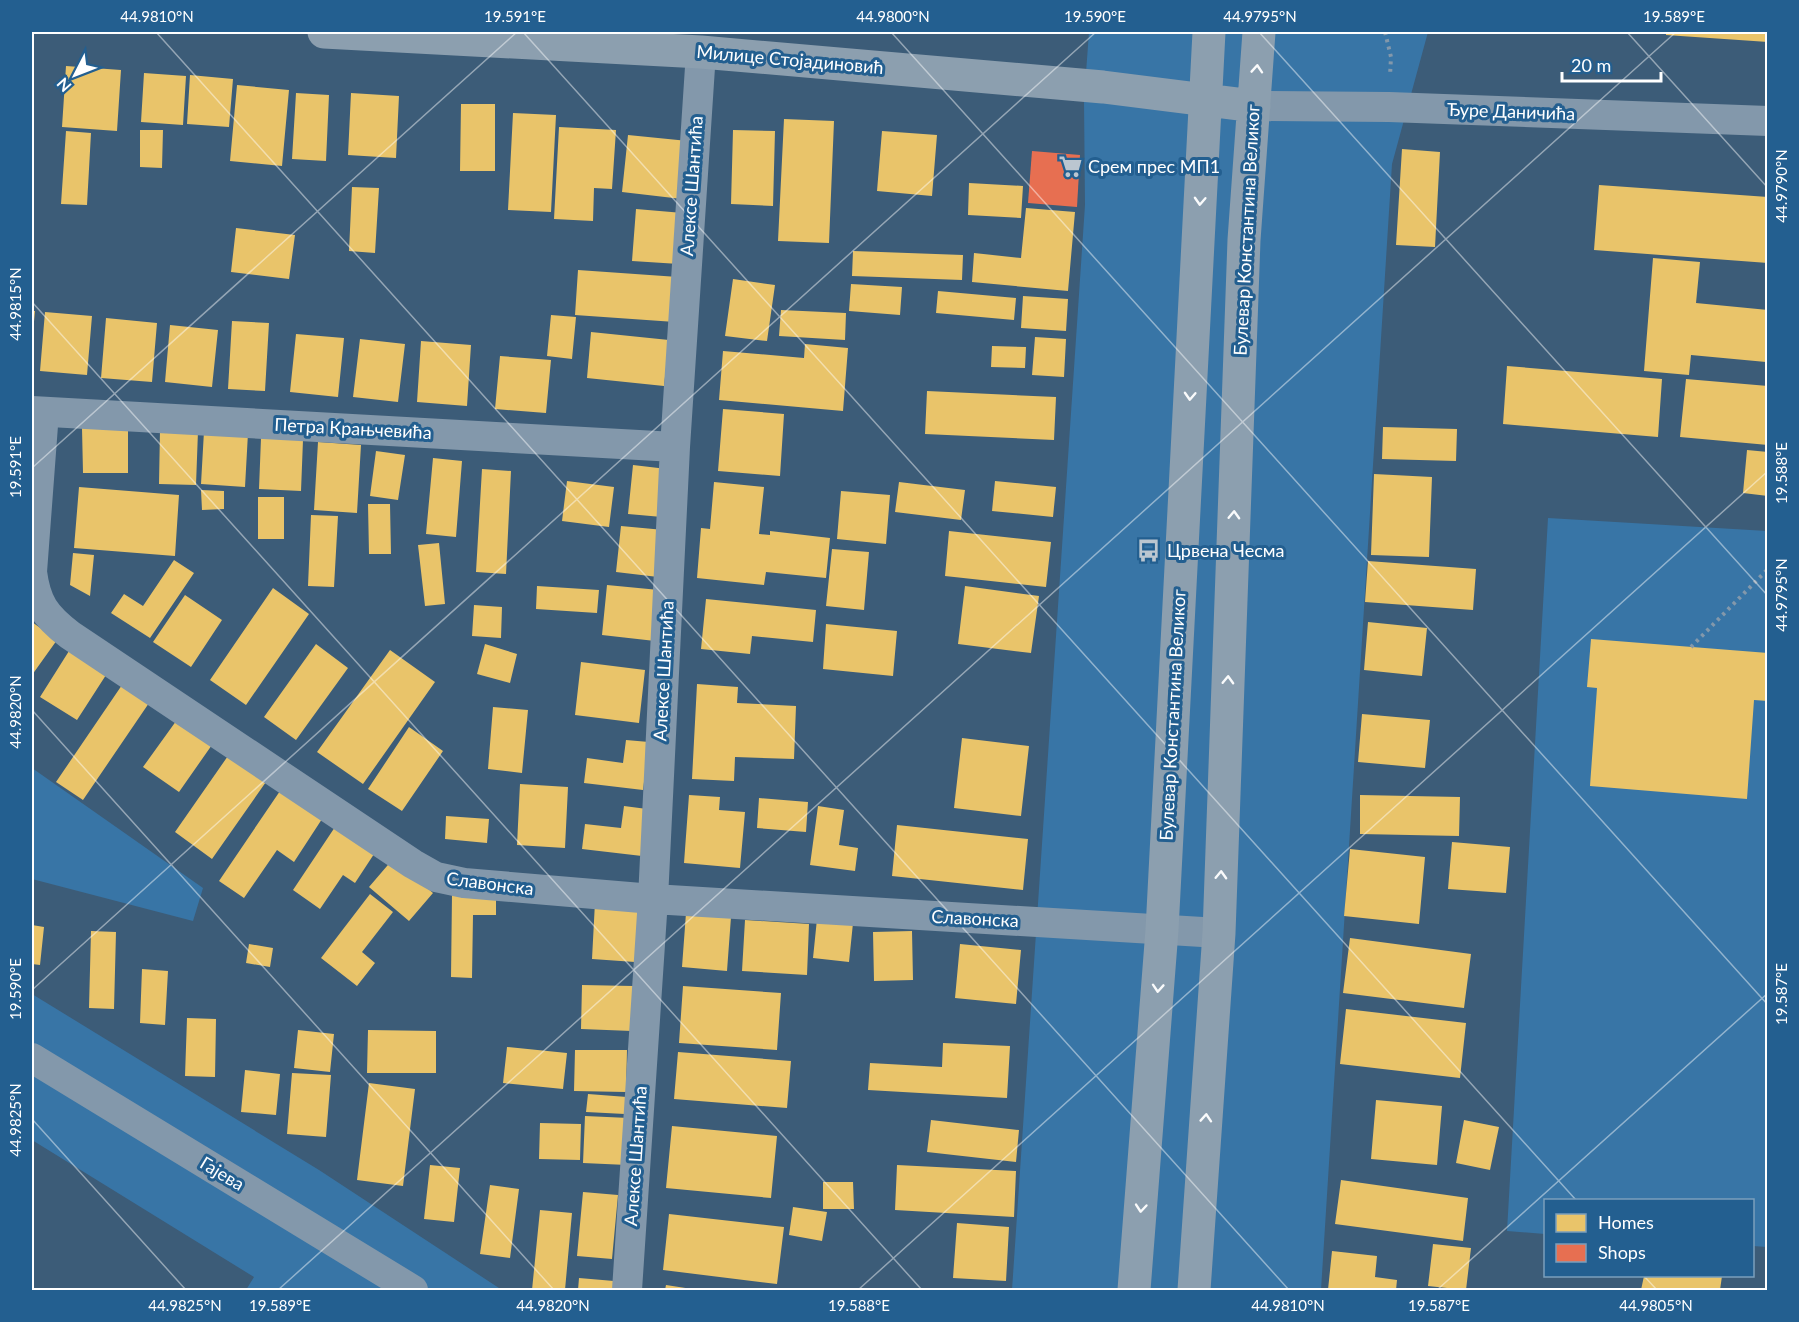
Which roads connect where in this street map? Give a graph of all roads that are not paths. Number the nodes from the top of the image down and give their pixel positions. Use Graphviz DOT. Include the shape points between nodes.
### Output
graph roads {
  1 [pos="324,32"];
  2 [pos="1209,32"];
  3 [pos="1259,32"];
  4 [pos="701,52"];
  5 [pos="1205,101"];
  6 [pos="1254,106"];
  7 [pos="1767,121"];
  8 [pos="38,411"];
  9 [pos="675,447"];
  10 [pos="653,899"];
  11 [pos="1162,930"];
  12 [pos="1219,933"];
  13 [pos="32,1058"];
  14 [pos="413,1290"];
  15 [pos="627,1290"];
  16 [pos="1134,1290"];
  17 [pos="1194,1290"];
  1 -- 4 [label="main road, Милице Стојадиновић"];
  2 -- 5 [label="main road, Булевар Константина Великог"];
  6 -- 3 [label="main road, Булевар Константина Великог, one-way"];
  4 -- 5 [label="main road, Милице Стојадиновић" via="1102,87"];
  4 -- 9 [label="street, Алексе Шантића"];
  5 -- 6 [label="main road, Милице Стојадиновић"];
  5 -- 11 [label="main road, Булевар Константина Великог, one-way"];
  6 -- 7 [label="street, Ђуре Даничића"];
  12 -- 6 [label="main road, Булевар Константина Великог, one-way" via="1244,240"];
  8 -- 9 [label="street, Петра Крањчевића"];
  8 -- 10 [label="street, Славонска" via="32,572 40,603 56,624 436,876 464,883"];
  9 -- 10 [label="street, Алексе Шантића"];
  10 -- 11 [label="street, Славонска"];
  10 -- 15 [label="street, Алексе Шантића"];
  11 -- 12 [label="street, Славонска"];
  11 -- 16 [label="main road, Булевар Константина Великог, one-way"];
  17 -- 12 [label="main road, Булевар Константина Великог, one-way"];
  13 -- 14 [label="street, Гајева"];
}
